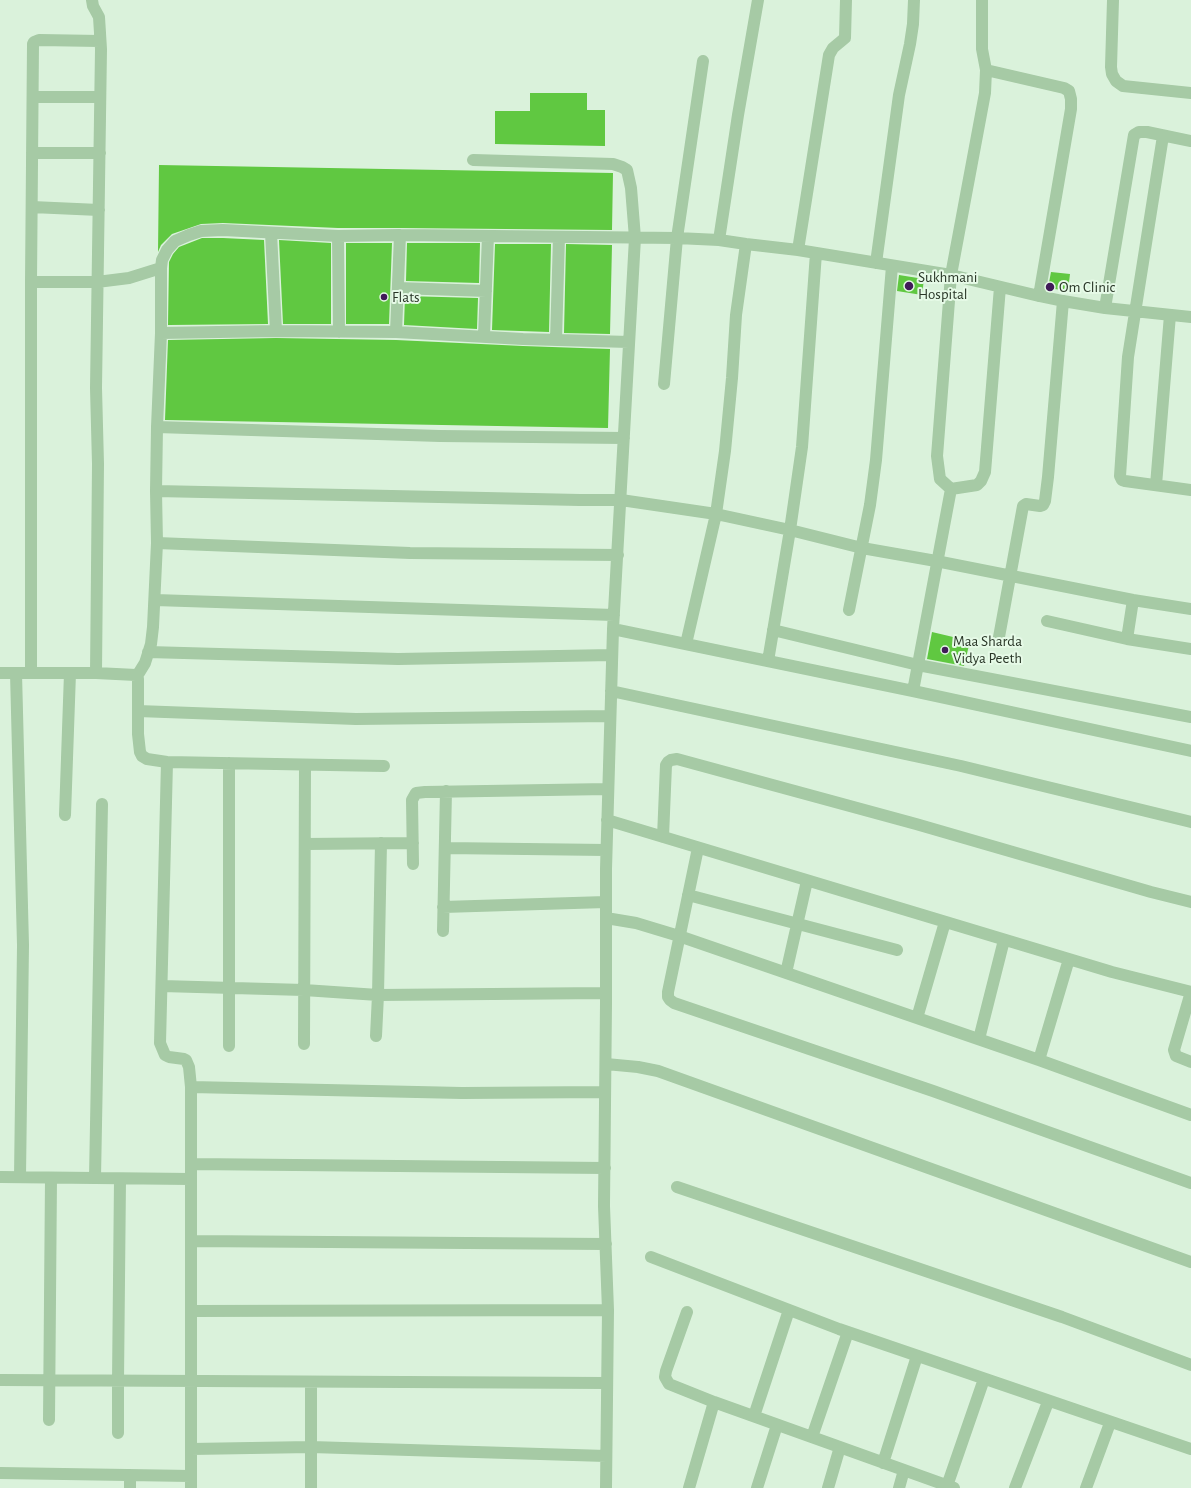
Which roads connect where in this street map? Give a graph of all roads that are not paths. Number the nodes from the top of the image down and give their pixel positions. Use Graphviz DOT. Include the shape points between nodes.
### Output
graph roads {
  1 [pos="92,0"];
  2 [pos="758,0"];
  3 [pos="846,0"];
  4 [pos="914,0"];
  5 [pos="982,0"];
  6 [pos="1113,0"];
  7 [pos="100,41"];
  8 [pos="703,61"];
  9 [pos="986,70"];
  10 [pos="1191,93"];
  11 [pos="33,97"];
  12 [pos="100,97"];
  13 [pos="1163,136"];
  14 [pos="1191,141"];
  15 [pos="32,153"];
  16 [pos="100,153"];
  17 [pos="473,160"];
  18 [pos="32,208"];
  19 [pos="99,210"];
  20 [pos="272,233"];
  21 [pos="400,235"];
  22 [pos="338,236"];
  23 [pos="488,236"];
  24 [pos="559,237"];
  25 [pos="635,238"];
  26 [pos="677,238"];
  27 [pos="719,240"];
  28 [pos="746,244"];
  29 [pos="798,250"];
  30 [pos="816,253"];
  31 [pos="876,263"];
  32 [pos="892,266"];
  33 [pos="161,268"];
  34 [pos="950,275"];
  35 [pos="32,282"];
  36 [pos="97,282"];
  37 [pos="1000,286"];
  38 [pos="398,288"];
  39 [pos="486,291"];
  40 [pos="1039,296"];
  41 [pos="1063,301"];
  42 [pos="1105,308"];
  43 [pos="1134,311"];
  44 [pos="1170,315"];
  45 [pos="1191,316"];
  46 [pos="276,331"];
  47 [pos="339,332"];
  48 [pos="396,332"];
  49 [pos="161,333"];
  50 [pos="484,336"];
  51 [pos="556,340"];
  52 [pos="629,342"];
  53 [pos="664,384"];
  54 [pos="157,428"];
  55 [pos="624,438"];
  56 [pos="1156,485"];
  57 [pos="951,489"];
  58 [pos="1191,490"];
  59 [pos="156,491"];
  60 [pos="621,500"];
  61 [pos="716,514"];
  62 [pos="790,530"];
  63 [pos="157,543"];
  64 [pos="862,548"];
  65 [pos="618,555"];
  66 [pos="936,561"];
  67 [pos="1011,575"];
  68 [pos="155,600"];
  69 [pos="1133,600"];
  70 [pos="1191,609"];
  71 [pos="849,610"];
  72 [pos="614,615"];
  73 [pos="1047,621"];
  74 [pos="613,629"];
  75 [pos="773,630"];
  76 [pos="999,637"];
  77 [pos="1127,638"];
  78 [pos="686,644"];
  79 [pos="1191,649"];
  80 [pos="148,652"];
  81 [pos="612,655"];
  82 [pos="768,661"];
  83 [pos="918,665"];
  84 [pos="0,673"];
  85 [pos="16,673"];
  86 [pos="31,673"];
  87 [pos="70,673"];
  88 [pos="96,673"];
  89 [pos="137,676"];
  90 [pos="611,691"];
  91 [pos="913,691"];
  92 [pos="138,711"];
  93 [pos="610,716"];
  94 [pos="1191,717"];
  95 [pos="1191,751"];
  96 [pos="167,762"];
  97 [pos="229,763"];
  98 [pos="305,765"];
  99 [pos="384,766"];
  100 [pos="608,789"];
  101 [pos="446,791"];
  102 [pos="102,804"];
  103 [pos="65,815"];
  104 [pos="607,820"];
  105 [pos="1191,822"];
  106 [pos="662,837"];
  107 [pos="380,843"];
  108 [pos="413,843"];
  109 [pos="305,844"];
  110 [pos="445,848"];
  111 [pos="698,848"];
  112 [pos="606,850"];
  113 [pos="413,864"];
  114 [pos="807,881"];
  115 [pos="688,895"];
  116 [pos="606,902"];
  117 [pos="1191,902"];
  118 [pos="443,907"];
  119 [pos="606,918"];
  120 [pos="945,922"];
  121 [pos="798,924"];
  122 [pos="443,931"];
  123 [pos="679,936"];
  124 [pos="1004,940"];
  125 [pos="897,950"];
  126 [pos="1069,959"];
  127 [pos="786,972"];
  128 [pos="162,986"];
  129 [pos="229,988"];
  130 [pos="304,990"];
  131 [pos="606,992"];
  132 [pos="1191,992"];
  133 [pos="378,995"];
  134 [pos="917,1018"];
  135 [pos="376,1036"];
  136 [pos="980,1039"];
  137 [pos="304,1044"];
  138 [pos="229,1046"];
  139 [pos="1039,1060"];
  140 [pos="1191,1062"];
  141 [pos="606,1064"];
  142 [pos="190,1087"];
  143 [pos="605,1092"];
  144 [pos="1191,1115"];
  145 [pos="190,1164"];
  146 [pos="605,1168"];
  147 [pos="0,1177"];
  148 [pos="20,1177"];
  149 [pos="51,1178"];
  150 [pos="95,1178"];
  151 [pos="120,1178"];
  152 [pos="190,1179"];
  153 [pos="1191,1183"];
  154 [pos="677,1187"];
  155 [pos="190,1241"];
  156 [pos="606,1244"];
  157 [pos="651,1257"];
  158 [pos="1191,1262"];
  159 [pos="608,1310"];
  160 [pos="790,1310"];
  161 [pos="190,1311"];
  162 [pos="687,1312"];
  163 [pos="848,1332"];
  164 [pos="917,1356"];
  165 [pos="1191,1365"];
  166 [pos="984,1379"];
  167 [pos="0,1380"];
  168 [pos="50,1380"];
  169 [pos="118,1381"];
  170 [pos="191,1381"];
  171 [pos="311,1382"];
  172 [pos="607,1383"];
  173 [pos="714,1402"];
  174 [pos="1048,1402"];
  175 [pos="754,1416"];
  176 [pos="49,1420"];
  177 [pos="1110,1423"];
  178 [pos="777,1425"];
  179 [pos="118,1433"];
  180 [pos="812,1437"];
  181 [pos="311,1447"];
  182 [pos="840,1447"];
  183 [pos="191,1449"];
  184 [pos="1191,1450"];
  185 [pos="606,1456"];
  186 [pos="883,1463"];
  187 [pos="904,1470"];
  188 [pos="0,1473"];
  189 [pos="130,1475"];
  190 [pos="191,1482"];
  191 [pos="950,1487"];
  192 [pos="130,1488"];
  193 [pos="311,1488"];
  194 [pos="606,1488"];
  195 [pos="689,1488"];
  196 [pos="757,1488"];
  197 [pos="828,1488"];
  198 [pos="899,1488"];
  199 [pos="1015,1488"];
  200 [pos="1086,1488"];
  1 -- 7 [label="street" via="99,17"];
  2 -- 27 [label="street"];
  3 -- 29 [label="street" via="845,38 829,55"];
  4 -- 31 [label="street" via="911,37 899,95"];
  5 -- 9 [label="street" via="982,49"];
  6 -- 10 [label="street" via="1110,67 1116,81 1123,86"];
  7 -- 11 [label="street" via="34,42"];
  7 -- 12 [label="street"];
  8 -- 26 [label="street"];
  9 -- 34 [label="street" via="985,93"];
  9 -- 40 [label="street" via="1064,88 1069,91 1072,99"];
  11 -- 12 [label="street"];
  11 -- 15 [label="street"];
  12 -- 16 [label="street"];
  13 -- 14 [label="street"];
  13 -- 42 [label="street" via="1147,132 1134,135"];
  13 -- 43 [label="street"];
  15 -- 16 [label="street"];
  15 -- 18 [label="street"];
  16 -- 19 [label="street"];
  17 -- 25 [label="street" via="613,164 622,167 627,170 629,178"];
  18 -- 19 [label="street"];
  18 -- 35 [label="street"];
  19 -- 36 [label="street"];
  20 -- 22 [label="street"];
  20 -- 33 [label="street" via="201,231 175,242 166,250"];
  20 -- 46 [label="street"];
  21 -- 22 [label="street"];
  21 -- 23 [label="street"];
  21 -- 38 [label="street"];
  22 -- 47 [label="street"];
  23 -- 24 [label="street"];
  23 -- 39 [label="street"];
  24 -- 25 [label="street"];
  24 -- 51 [label="street"];
  25 -- 26 [label="street"];
  25 -- 52 [label="street"];
  26 -- 27 [label="street"];
  26 -- 53 [label="street"];
  27 -- 28 [label="street"];
  28 -- 29 [label="street"];
  28 -- 61 [label="street" via="736,315 725,451"];
  29 -- 30 [label="street"];
  30 -- 31 [label="street"];
  30 -- 62 [label="street" via="802,447"];
  31 -- 32 [label="street"];
  32 -- 34 [label="street"];
  32 -- 64 [label="street" via="876,460"];
  33 -- 36 [label="street" via="129,278"];
  33 -- 49 [label="street"];
  34 -- 37 [label="street"];
  34 -- 57 [label="street" via="937,456 940,478"];
  35 -- 36 [label="street"];
  35 -- 86 [label="street"];
  36 -- 88 [label="street"];
  37 -- 40 [label="street"];
  37 -- 57 [label="street" via="985,472 977,485"];
  38 -- 39 [label="street"];
  38 -- 48 [label="street"];
  39 -- 50 [label="street"];
  40 -- 41 [label="street"];
  41 -- 42 [label="street"];
  41 -- 67 [label="street" via="1044,502 1040,506 1023,506"];
  42 -- 43 [label="street"];
  43 -- 44 [label="street"];
  43 -- 56 [label="street" via="1128,357 1120,476 1125,481"];
  44 -- 45 [label="street"];
  44 -- 56 [label="street"];
  46 -- 47 [label="street"];
  46 -- 49 [label="street"];
  47 -- 48 [label="street"];
  48 -- 50 [label="street"];
  49 -- 54 [label="street"];
  50 -- 51 [label="street"];
  51 -- 52 [label="street"];
  52 -- 55 [label="street"];
  54 -- 55 [label="street"];
  54 -- 59 [label="street"];
  55 -- 60 [label="street"];
  56 -- 58 [label="street"];
  57 -- 66 [label="street"];
  59 -- 60 [label="street"];
  59 -- 63 [label="street"];
  60 -- 61 [label="street"];
  60 -- 65 [label="street"];
  61 -- 62 [label="street"];
  61 -- 78 [label="street"];
  62 -- 64 [label="street"];
  62 -- 75 [label="street"];
  63 -- 65 [label="street" via="410,552"];
  63 -- 68 [label="street"];
  64 -- 66 [label="street"];
  64 -- 71 [label="street"];
  65 -- 72 [label="street"];
  66 -- 67 [label="street"];
  66 -- 83 [label="street"];
  67 -- 69 [label="street"];
  67 -- 76 [label="street"];
  68 -- 72 [label="street"];
  68 -- 80 [label="street" via="154,627"];
  69 -- 70 [label="street"];
  69 -- 77 [label="street"];
  72 -- 74 [label="street"];
  73 -- 77 [label="street"];
  74 -- 78 [label="street"];
  74 -- 81 [label="street"];
  75 -- 82 [label="street"];
  75 -- 83 [label="street"];
  77 -- 79 [label="street"];
  78 -- 82 [label="street"];
  80 -- 81 [label="street" via="398,658"];
  80 -- 89 [label="street"];
  81 -- 90 [label="street"];
  82 -- 91 [label="street"];
  83 -- 91 [label="street"];
  83 -- 94 [label="street"];
  84 -- 85 [label="street"];
  85 -- 86 [label="street"];
  85 -- 148 [label="street" via="23,945"];
  86 -- 87 [label="street"];
  87 -- 88 [label="street"];
  87 -- 103 [label="street"];
  88 -- 89 [label="street"];
  89 -- 92 [label="street"];
  90 -- 93 [label="street"];
  90 -- 105 [label="street" via="961,766"];
  91 -- 95 [label="street"];
  92 -- 93 [label="street" via="356,719"];
  92 -- 96 [label="street" via="138,734 142,756"];
  93 -- 100 [label="street"];
  96 -- 97 [label="street"];
  96 -- 128 [label="street"];
  97 -- 98 [label="street"];
  97 -- 129 [label="street"];
  98 -- 99 [label="street"];
  98 -- 109 [label="street"];
  100 -- 101 [label="street"];
  100 -- 104 [label="street"];
  101 -- 108 [label="street" via="416,793 413,797"];
  101 -- 110 [label="street"];
  102 -- 150 [label="street"];
  104 -- 106 [label="street"];
  104 -- 112 [label="street"];
  106 -- 111 [label="street"];
  106 -- 117 [label="street" via="666,765 677,759"];
  107 -- 108 [label="street"];
  107 -- 109 [label="street"];
  107 -- 133 [label="street"];
  108 -- 113 [label="street"];
  109 -- 130 [label="street"];
  110 -- 112 [label="street"];
  110 -- 118 [label="street"];
  111 -- 114 [label="street"];
  111 -- 115 [label="street"];
  112 -- 116 [label="street"];
  114 -- 120 [label="street"];
  114 -- 121 [label="street"];
  115 -- 121 [label="street"];
  115 -- 123 [label="street"];
  116 -- 118 [label="street"];
  116 -- 119 [label="street"];
  118 -- 122 [label="street"];
  119 -- 123 [label="street" via="636,923"];
  119 -- 131 [label="street"];
  120 -- 124 [label="street"];
  120 -- 134 [label="street"];
  121 -- 125 [label="street"];
  121 -- 127 [label="street"];
  123 -- 127 [label="street"];
  123 -- 153 [label="street" via="668,992 668,997 674,1003 933,1091"];
  124 -- 126 [label="street"];
  124 -- 136 [label="street"];
  126 -- 132 [label="street"];
  126 -- 139 [label="street"];
  127 -- 134 [label="street"];
  128 -- 129 [label="street"];
  128 -- 142 [label="street" via="160,1043 165,1055 186,1060"];
  129 -- 130 [label="street"];
  129 -- 138 [label="street"];
  130 -- 133 [label="street"];
  130 -- 137 [label="street"];
  131 -- 133 [label="street"];
  131 -- 141 [label="street"];
  132 -- 140 [label="street" via="1174,1050 1176,1056"];
  133 -- 135 [label="street"];
  134 -- 136 [label="street"];
  136 -- 139 [label="street"];
  139 -- 144 [label="street"];
  141 -- 143 [label="street"];
  141 -- 158 [label="street" via="658,1071"];
  142 -- 143 [label="street" via="462,1093"];
  142 -- 145 [label="street"];
  143 -- 146 [label="street"];
  145 -- 146 [label="street"];
  145 -- 152 [label="street"];
  146 -- 156 [label="street"];
  147 -- 148 [label="street"];
  148 -- 149 [label="street"];
  149 -- 150 [label="street"];
  149 -- 168 [label="street"];
  150 -- 151 [label="street"];
  151 -- 152 [label="street"];
  151 -- 169 [label="street"];
  152 -- 155 [label="street"];
  154 -- 165 [label="street" via="1062,1317"];
  155 -- 156 [label="street"];
  155 -- 161 [label="street"];
  156 -- 159 [label="street"];
  157 -- 160 [label="street"];
  159 -- 161 [label="street"];
  159 -- 172 [label="street"];
  160 -- 163 [label="street"];
  160 -- 175 [label="street"];
  161 -- 170 [label="street"];
  162 -- 173 [label="street" via="665,1377 670,1384"];
  163 -- 164 [label="street"];
  163 -- 180 [label="street"];
  164 -- 166 [label="street"];
  164 -- 186 [label="street"];
  166 -- 174 [label="street"];
  166 -- 191 [label="street"];
  167 -- 168 [label="street"];
  168 -- 169 [label="street"];
  168 -- 176 [label="street"];
  169 -- 170 [label="street"];
  169 -- 179 [label="street"];
  170 -- 171 [label="street"];
  170 -- 183 [label="street"];
  171 -- 172 [label="street"];
  171 -- 181 [label="street"];
  172 -- 185 [label="street"];
  173 -- 175 [label="street"];
  173 -- 195 [label="street"];
  174 -- 177 [label="street"];
  174 -- 199 [label="street"];
  175 -- 178 [label="street"];
  177 -- 184 [label="street"];
  177 -- 200 [label="street"];
  178 -- 180 [label="street"];
  178 -- 196 [label="street"];
  180 -- 182 [label="street"];
  181 -- 183 [label="street"];
  181 -- 185 [label="street"];
  181 -- 193 [label="street"];
  182 -- 186 [label="street"];
  182 -- 197 [label="street"];
  183 -- 190 [label="street"];
  185 -- 194 [label="street"];
  186 -- 187 [label="street"];
  187 -- 191 [label="street"];
  187 -- 198 [label="street"];
  188 -- 189 [label="street"];
  189 -- 190 [label="street"];
  189 -- 192 [label="street"];
}
